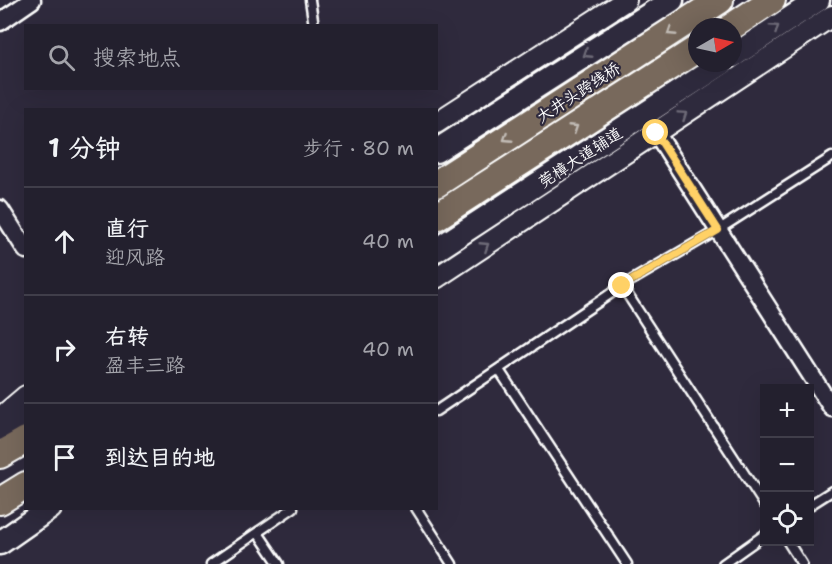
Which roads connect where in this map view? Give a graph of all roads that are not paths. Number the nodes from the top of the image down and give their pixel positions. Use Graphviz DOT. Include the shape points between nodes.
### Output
graph roads {
  1 [pos="32,0"];
  2 [pos="310,0"];
  3 [pos="626,0"];
  4 [pos="672,0"];
  5 [pos="720,0"];
  6 [pos="772,0"];
  7 [pos="818,0"];
  8 [pos="832,16"];
  9 [pos="742,20"];
  10 [pos="640,21"];
  11 [pos="0,22"];
  12 [pos="314,24"];
  13 [pos="742,50"];
  14 [pos="688,55"];
  15 [pos="712,72"];
  16 [pos="438,122"];
  17 [pos="651,124"];
  18 [pos="438,150"];
  19 [pos="832,157"];
  20 [pos="438,183"];
  21 [pos="0,209"];
  22 [pos="438,216"];
  23 [pos="718,230"];
  24 [pos="24,247"];
  25 [pos="438,249"];
  26 [pos="438,277"];
  27 [pos="622,286"];
  28 [pos="499,370"];
  29 [pos="24,398"];
  30 [pos="832,408"];
  31 [pos="438,410"];
  32 [pos="24,415"];
  33 [pos="0,418"];
  34 [pos="0,429"];
  35 [pos="24,441"];
  36 [pos="0,455"];
  37 [pos="24,485"];
  38 [pos="832,491"];
  39 [pos="24,494"];
  40 [pos="760,496"];
  41 [pos="0,502"];
  42 [pos="814,502"];
  43 [pos="47,510"];
  44 [pos="290,510"];
  45 [pos="417,510"];
  46 [pos="258,533"];
  47 [pos="760,538"];
  48 [pos="0,543"];
  49 [pos="791,546"];
  50 [pos="211,564"];
  51 [pos="279,564"];
  52 [pos="452,564"];
  53 [pos="627,564"];
  54 [pos="723,564"];
  55 [pos="802,564"];
  1 -- 11 [label="street"];
  2 -- 12 [label="lane"];
  3 -- 10 [label="street"];
  3 -- 16 [label="street"];
  4 -- 10 [label="main road"];
  5 -- 20 [label="main road, 大井头跨线桥, one-way"];
  6 -- 9 [label="main road"];
  13 -- 7 [label="main road, one-way"];
  17 -- 8 [label="street, one-way"];
  10 -- 18 [label="main road, one-way"];
  22 -- 14 [label="main road, 大井头跨线桥, one-way"];
  15 -- 17 [label="main road, 莞樟大道辅道"];
  17 -- 23 [label="street"];
  17 -- 25 [label="main road, 莞樟大道辅道"];
  26 -- 17 [label="street, one-way"];
  19 -- 23 [label="lane"];
  21 -- 24 [label="street"];
  23 -- 27 [label="lane"];
  23 -- 30 [label="street"];
  27 -- 28 [label="lane"];
  27 -- 40 [label="lane"];
  28 -- 31 [label="lane"];
  28 -- 53 [label="lane"];
  29 -- 33 [label="street"];
  32 -- 34 [label="main road"];
  35 -- 36 [label="main road"];
  37 -- 41 [label="main road"];
  38 -- 42 [label="lane"];
  39 -- 41 [label="main road"];
  43 -- 48 [label="main road"];
  44 -- 46 [label="lane"];
  45 -- 52 [label="lane"];
  46 -- 50 [label="lane"];
  46 -- 51 [label="lane"];
  47 -- 54 [label="lane"];
  49 -- 55 [label="lane"];
}
